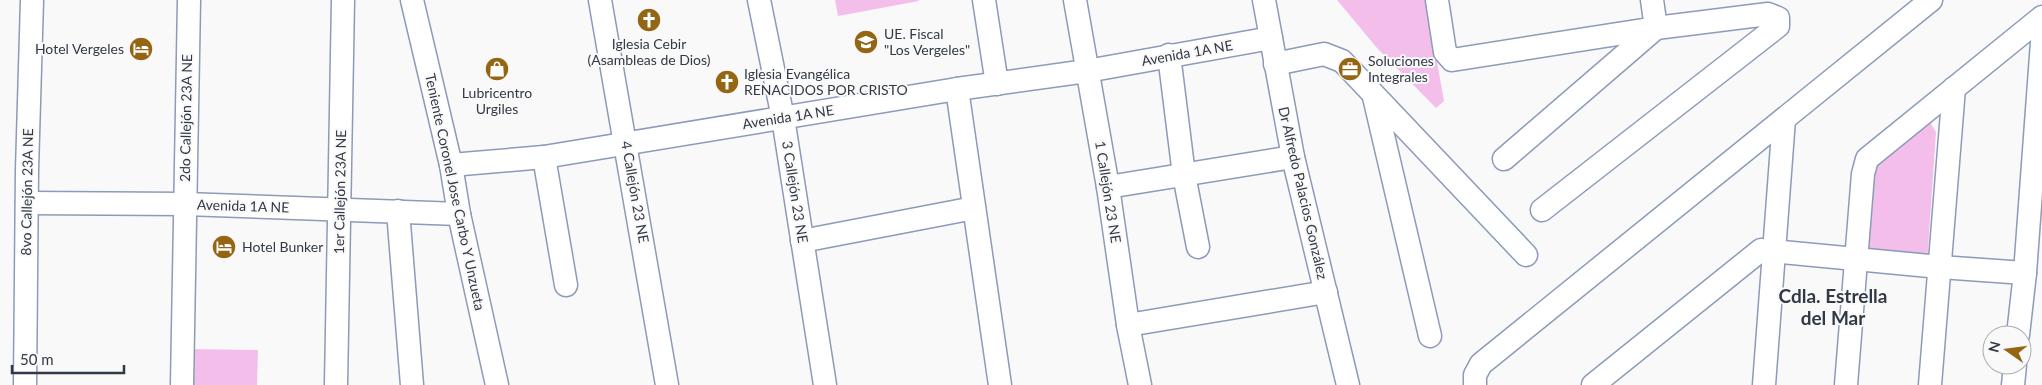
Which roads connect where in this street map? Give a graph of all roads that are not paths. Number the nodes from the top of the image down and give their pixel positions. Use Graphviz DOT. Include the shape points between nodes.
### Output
graph roads {
  1 [pos="32,0"];
  2 [pos="189,0"];
  3 [pos="343,0"];
  4 [pos="412,0"];
  5 [pos="600,0"];
  6 [pos="759,0"];
  7 [pos="984,0"];
  8 [pos="1075,0"];
  9 [pos="1264,0"];
  10 [pos="1437,0"];
  11 [pos="1652,0"];
  12 [pos="1931,0"];
  13 [pos="2042,17"];
  14 [pos="1656,28"];
  15 [pos="1271,38"];
  16 [pos="2042,42"];
  17 [pos="1169,55"];
  18 [pos="1275,64"];
  19 [pos="1087,71"];
  20 [pos="997,84"];
  21 [pos="1954,88"];
  22 [pos="957,90"];
  23 [pos="1374,97"];
  24 [pos="783,118"];
  25 [pos="1777,125"];
  26 [pos="627,144"];
  27 [pos="544,157"];
  28 [pos="1293,158"];
  29 [pos="1504,159"];
  30 [pos="451,164"];
  31 [pos="1184,175"];
  32 [pos="1108,187"];
  33 [pos="27,203"];
  34 [pos="185,204"];
  35 [pos="339,208"];
  36 [pos="974,208"];
  37 [pos="1542,210"];
  38 [pos="398,211"];
  39 [pos="458,214"];
  40 [pos="802,241"];
  41 [pos="1198,247"];
  42 [pos="1768,250"];
  43 [pos="1526,255"];
  44 [pos="1856,260"];
  45 [pos="1940,267"];
  46 [pos="2025,273"];
  47 [pos="566,285"];
  48 [pos="1326,292"];
  49 [pos="1128,325"];
  50 [pos="2019,325"];
  51 [pos="1430,336"];
  52 [pos="25,385"];
  53 [pos="182,385"];
  54 [pos="336,385"];
  55 [pos="412,385"];
  56 [pos="497,385"];
  57 [pos="668,385"];
  58 [pos="825,385"];
  59 [pos="1000,385"];
  60 [pos="1140,385"];
  61 [pos="1348,385"];
  62 [pos="1474,385"];
  63 [pos="1593,385"];
  64 [pos="1749,385"];
  65 [pos="1764,385"];
  66 [pos="1846,385"];
  67 [pos="1930,385"];
  1 -- 33 [label="street, 8vo Callejón 23A NE"];
  2 -- 34 [label="street, 2do Callejón 23A NE"];
  3 -- 35 [label="street, 1er Callejón 23A NE"];
  4 -- 30 [label="street, Teniente Coronel Jose Carbo Y Unzueta"];
  5 -- 26 [label="street, 4 Callejón 23 NE"];
  6 -- 24 [label="street, 3 Callejón 23 NE"];
  7 -- 20 [label="street"];
  8 -- 19 [label="street, 1 Callejón 23 NE"];
  9 -- 15 [label="street, Dr Alfredo Palacios González"];
  10 -- 14 [label="street" via="1446,52 1452,60"];
  11 -- 14 [label="street"];
  12 -- 25 [label="street"];
  13 -- 21 [label="street"];
  14 -- 29 [label="street"];
  14 -- 37 [label="street" via="1768,14 1779,20 1778,26"];
  15 -- 17 [label="street, Avenida 1A NE"];
  15 -- 18 [label="street, Dr Alfredo Palacios González"];
  16 -- 46 [label="street"];
  17 -- 19 [label="street, Avenida 1A NE"];
  17 -- 31 [label="street"];
  18 -- 23 [label="street" via="1330,55 1342,61"];
  18 -- 28 [label="street, Dr Alfredo Palacios González"];
  19 -- 20 [label="street, Avenida 1A NE"];
  19 -- 32 [label="street, 1 Callejón 23 NE"];
  20 -- 22 [label="street, Avenida 1A NE"];
  21 -- 44 [label="street" via="1867,159"];
  21 -- 45 [label="street"];
  22 -- 24 [label="street, Avenida 1A NE"];
  22 -- 36 [label="street"];
  23 -- 43 [label="street"];
  23 -- 51 [label="street"];
  24 -- 26 [label="street, Avenida 1A NE"];
  24 -- 40 [label="street, 3 Callejón 23 NE"];
  25 -- 42 [label="street"];
  25 -- 62 [label="street" via="1481,364 1475,374"];
  26 -- 27 [label="street, Avenida 1A NE"];
  26 -- 57 [label="street, 4 Callejón 23 NE"];
  27 -- 30 [label="street, Avenida 1A NE"];
  27 -- 47 [label="street"];
  28 -- 31 [label="street"];
  28 -- 48 [label="street, Dr Alfredo Palacios González"];
  30 -- 39 [label="street, Teniente Coronel Jose Carbo Y Unzueta"];
  31 -- 32 [label="street"];
  31 -- 41 [label="street"];
  32 -- 49 [label="street, 1 Callejón 23 NE"];
  33 -- 34 [label="street, Avenida 1A NE"];
  33 -- 52 [label="street, 8vo Callejón 23A NE"];
  34 -- 35 [label="street, Avenida 1A NE"];
  34 -- 53 [label="street, 2do Callejón 23A NE"];
  35 -- 38 [label="street, Avenida 1A NE"];
  35 -- 54 [label="street, 1er Callejón 23A NE"];
  36 -- 40 [label="street"];
  36 -- 59 [label="street"];
  38 -- 39 [label="street, Avenida 1A NE"];
  38 -- 55 [label="street"];
  39 -- 56 [label="street, Teniente Coronel Jose Carbo Y Unzueta"];
  40 -- 58 [label="street, 3 Callejón 23 NE"];
  42 -- 44 [label="street"];
  42 -- 63 [label="street"];
  42 -- 64 [label="street"];
  42 -- 65 [label="street"];
  44 -- 45 [label="street"];
  44 -- 66 [label="street"];
  45 -- 46 [label="street"];
  45 -- 67 [label="street"];
  46 -- 50 [label="street"];
  48 -- 49 [label="street"];
  48 -- 61 [label="street, Dr Alfredo Palacios González"];
  49 -- 60 [label="street, 1 Callejón 23 NE"];
}
